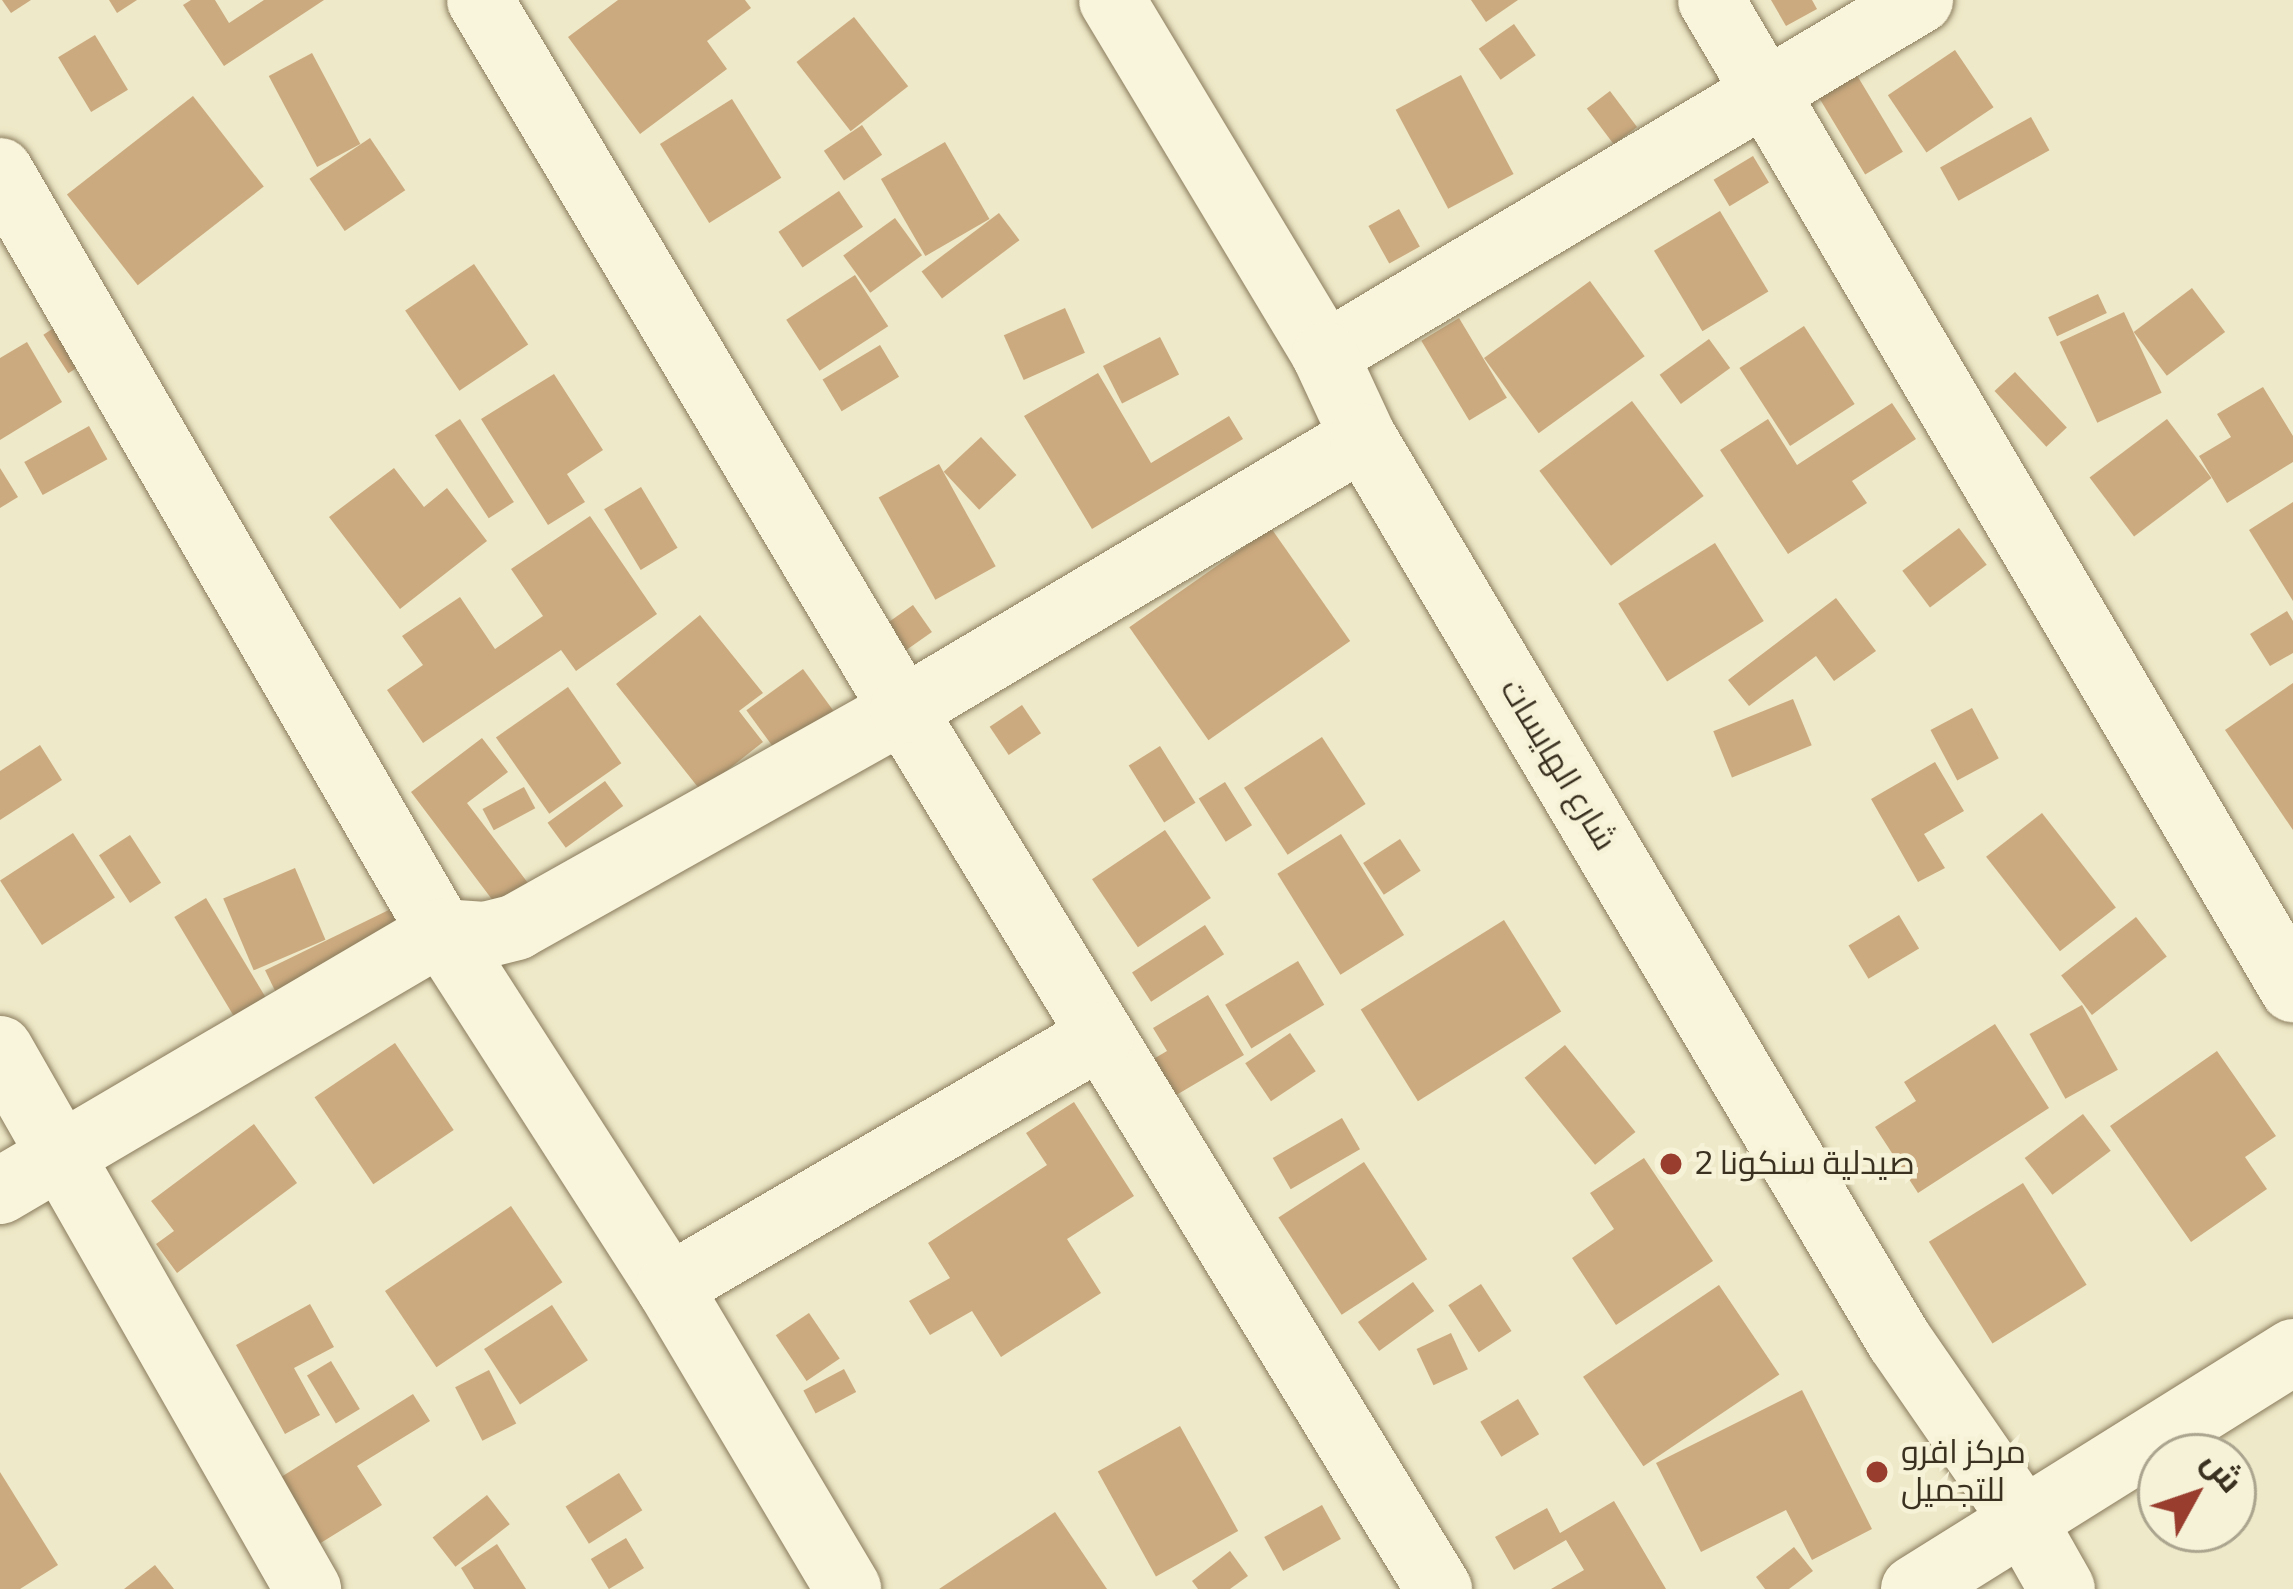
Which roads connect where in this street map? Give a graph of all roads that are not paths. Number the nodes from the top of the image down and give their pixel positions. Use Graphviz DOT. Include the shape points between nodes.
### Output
graph roads {
  1 [pos="480,0"];
  2 [pos="1112,0"];
  3 [pos="1712,0"];
  4 [pos="1920,0"];
  5 [pos="1763,91"];
  6 [pos="0,171"];
  7 [pos="1325,355"];
  8 [pos="1363,437"];
  9 [pos="903,710"];
  10 [pos="441,932"];
  11 [pos="2293,989"];
  12 [pos="1101,1036"];
  13 [pos="0,1049"];
  14 [pos="62,1155"];
  15 [pos="0,1191"];
  16 [pos="669,1287"];
  17 [pos="2293,1352"];
  18 [pos="2023,1520"];
  19 [pos="308,1589"];
  20 [pos="848,1589"];
  21 [pos="1439,1589"];
  22 [pos="1914,1589"];
  23 [pos="2062,1589"];
  1 -- 9 [label="street"];
  2 -- 7 [label="street, شارع الهايسات"];
  3 -- 5 [label="street"];
  4 -- 5 [label="street"];
  5 -- 7 [label="street"];
  5 -- 11 [label="street"];
  6 -- 10 [label="street"];
  7 -- 8 [label="street, شارع الهايسات"];
  8 -- 9 [label="street"];
  8 -- 18 [label="street, شارع الهايسات" via="1899,1340"];
  9 -- 10 [label="street" via="516,927"];
  9 -- 12 [label="street"];
  10 -- 14 [label="street"];
  10 -- 16 [label="street"];
  12 -- 16 [label="street"];
  12 -- 21 [label="street"];
  13 -- 14 [label="street"];
  14 -- 15 [label="street"];
  14 -- 19 [label="street"];
  16 -- 20 [label="street"];
  17 -- 18 [label="street"];
  18 -- 22 [label="street"];
  18 -- 23 [label="street, شارع الهايسات"];
}
